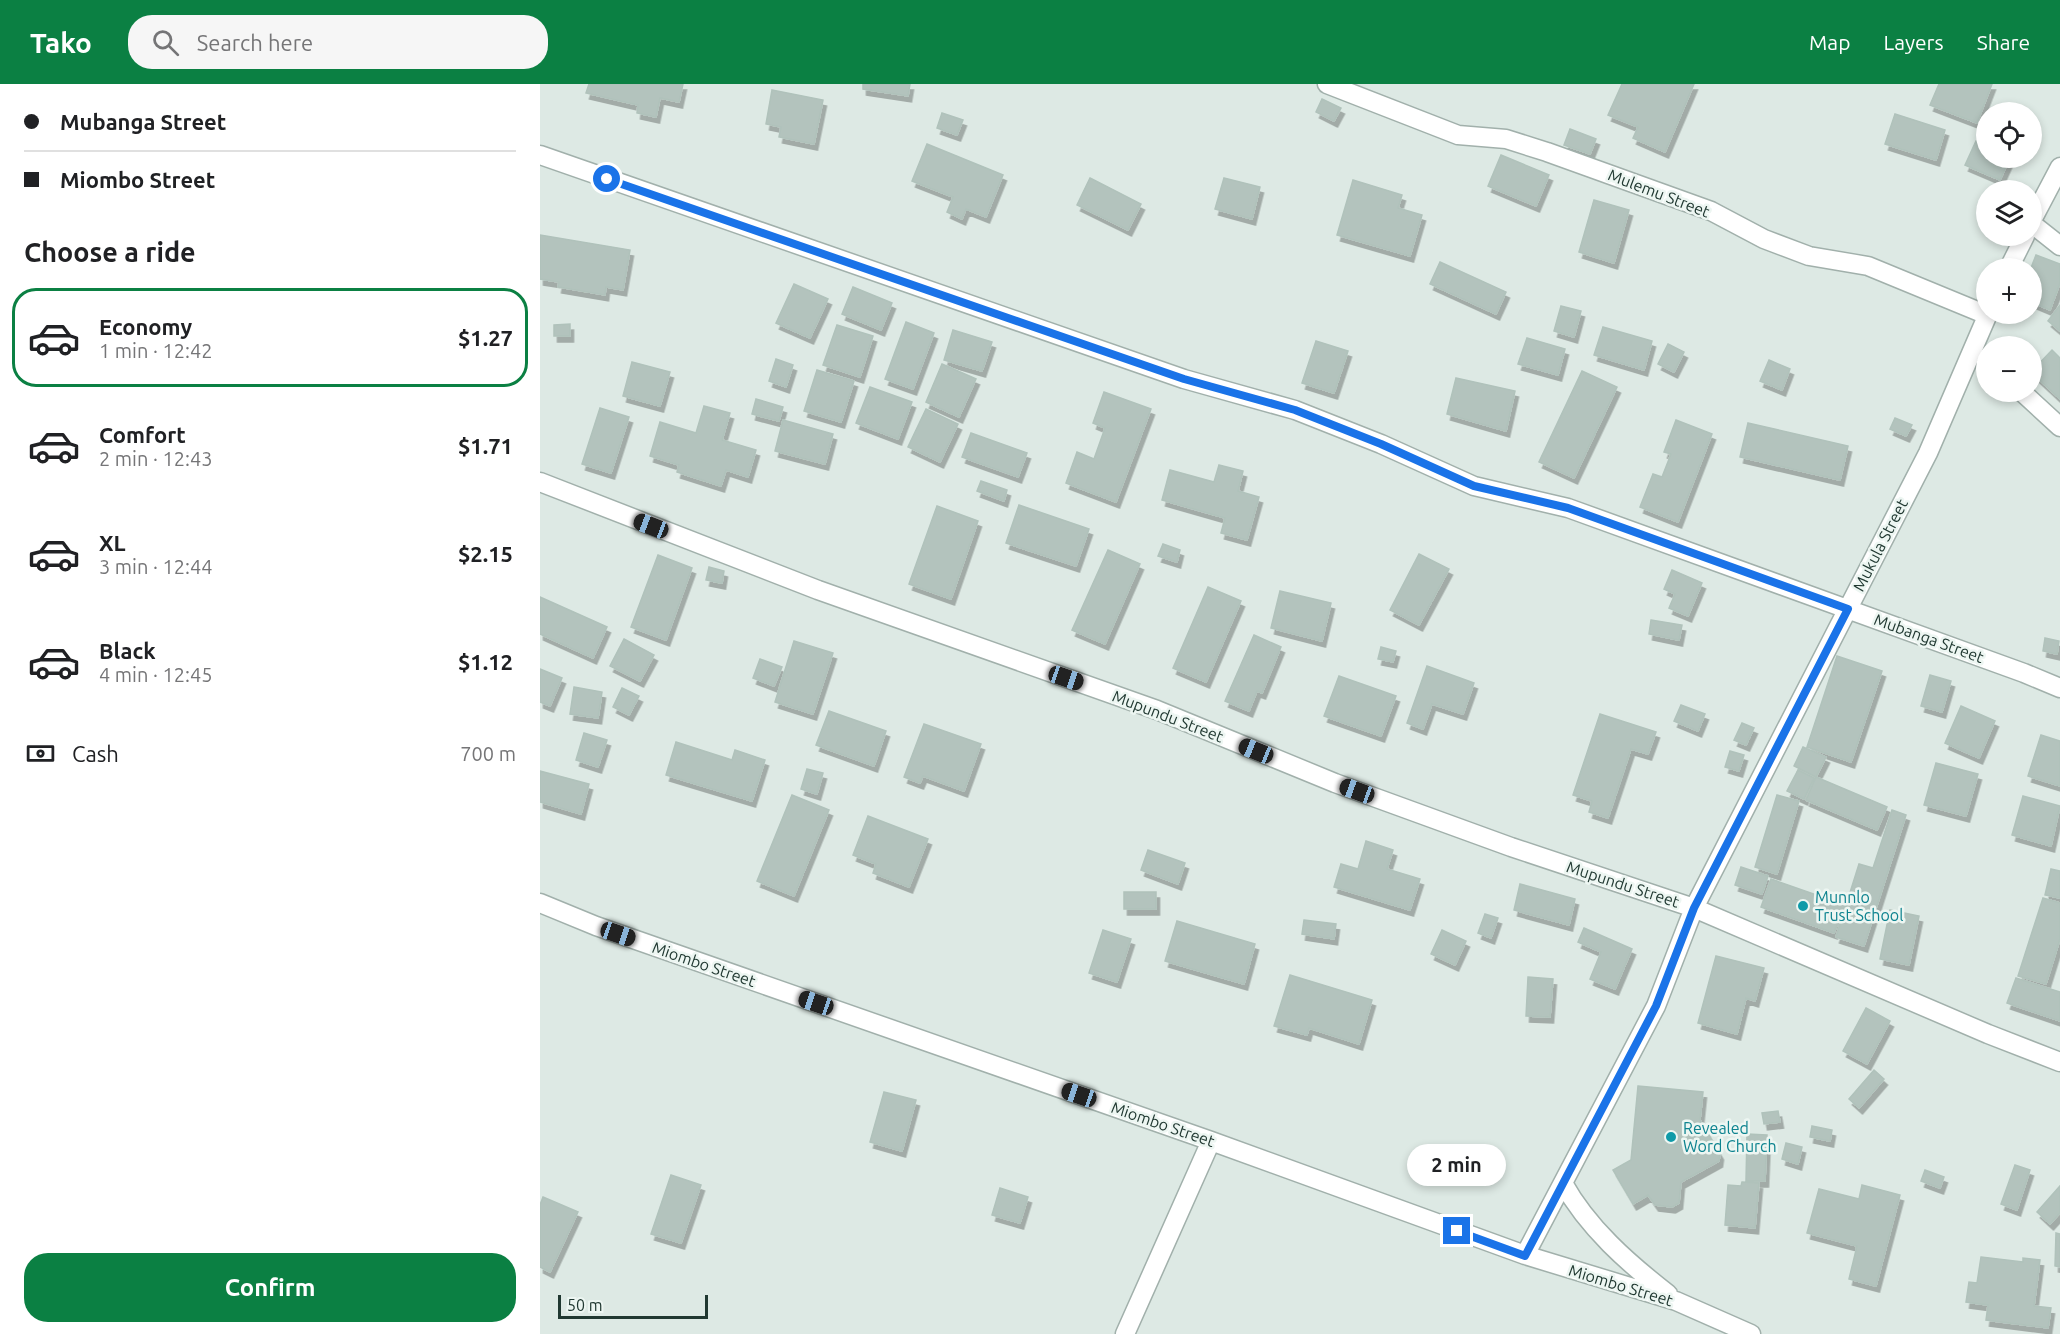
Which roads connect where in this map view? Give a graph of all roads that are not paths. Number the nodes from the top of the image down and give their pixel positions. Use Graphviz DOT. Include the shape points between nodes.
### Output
graph roads {
  1 [pos="1327,84"];
  2 [pos="540,155"];
  3 [pos="2060,167"];
  4 [pos="2042,201"];
  5 [pos="2042,231"];
  6 [pos="2060,246"];
  7 [pos="1976,309"];
  8 [pos="1976,361"];
  9 [pos="2033,402"];
  10 [pos="2060,427"];
  11 [pos="540,483"];
  12 [pos="1848,609"];
  13 [pos="2060,688"];
  14 [pos="540,903"];
  15 [pos="1694,908"];
  16 [pos="2060,1062"];
  17 [pos="1211,1141"];
  18 [pos="1563,1183"];
  19 [pos="1525,1256"];
  20 [pos="1676,1301"];
  21 [pos="1125,1334"];
  22 [pos="1750,1334"];
  1 -- 7 [label="street, Mulemu Street" via="1458,135 1506,139 1547,152 1710,211 1735,226 1809,256 1868,266"];
  2 -- 12 [label="street, Mubanga Street" via="1162,371 1295,410 1474,486 1568,508"];
  3 -- 4 [label="street"];
  5 -- 6 [label="street"];
  8 -- 12 [label="street, Mukula Street"];
  9 -- 10 [label="street"];
  11 -- 15 [label="street, Mupundu Street" via="818,590 1157,710 1357,791"];
  12 -- 13 [label="street, Mubanga Street"];
  12 -- 15 [label="street, Mukula Street"];
  14 -- 17 [label="street, Miombo Street" via="607,930"];
  15 -- 16 [label="street, Mupundu Street"];
  15 -- 18 [label="street, Mukula Street" via="1656,1006"];
  17 -- 19 [label="street, Miombo Street"];
  17 -- 21 [label="street"];
  18 -- 19 [label="street, Mukula Street"];
  18 -- 20 [label="street" via="1626,1261"];
  19 -- 20 [label="street, Miombo Street"];
  20 -- 22 [label="street, Miombo Street"];
}
